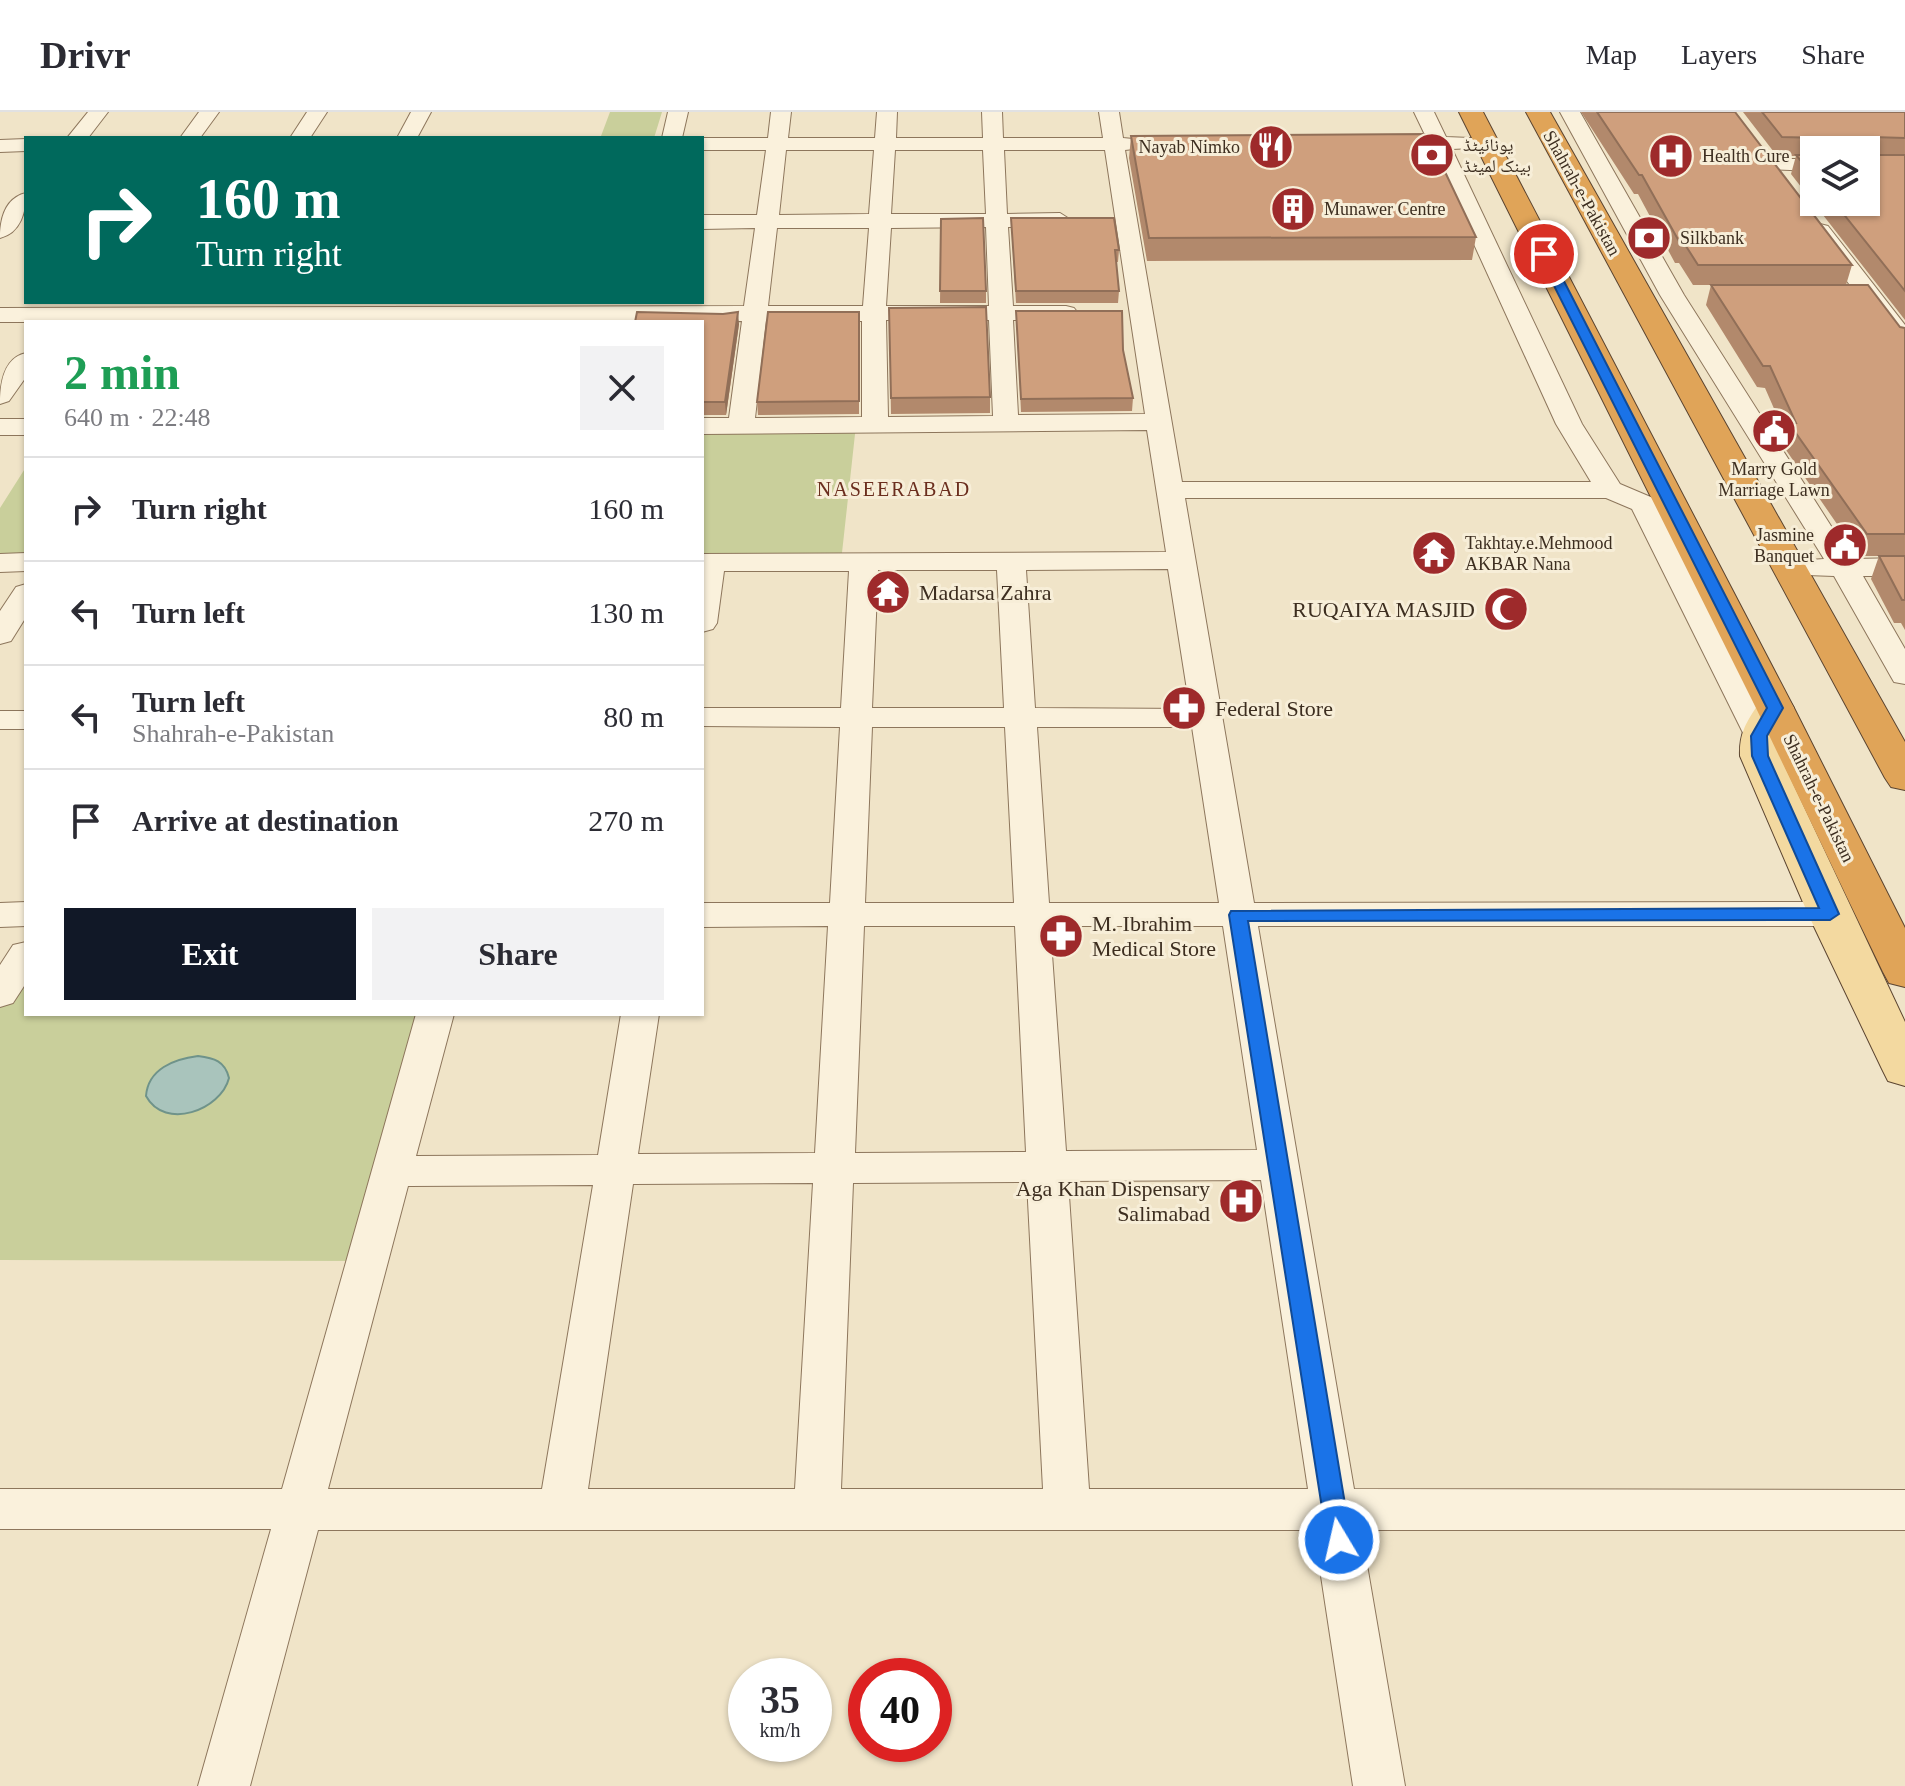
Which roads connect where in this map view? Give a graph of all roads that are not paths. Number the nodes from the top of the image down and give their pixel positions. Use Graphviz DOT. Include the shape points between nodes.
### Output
graph roads {
  1 [pos="98,112"];
  2 [pos="209,112"];
  3 [pos="317,112"];
  4 [pos="421,112"];
  5 [pos="678,112"];
  6 [pos="781,112"];
  7 [pos="887,112"];
  8 [pos="992,112"];
  9 [pos="1424,112"];
  10 [pos="1471,112"];
  11 [pos="1538,112"];
  12 [pos="1570,112"];
  13 [pos="1111,128"];
  14 [pos="79,136"];
  15 [pos="191,136"];
  16 [pos="301,136"];
  17 [pos="408,136"];
  18 [pos="672,136"];
  19 [pos="1487,143"];
  20 [pos="704,144"];
  21 [pos="777,144"];
  22 [pos="885,144"];
  23 [pos="994,144"];
  24 [pos="1160,144"];
  25 [pos="1362,144"];
  26 [pos="1439,144"];
  27 [pos="1753,144"];
  28 [pos="24,145"];
  29 [pos="0,146"];
  30 [pos="1770,165"];
  31 [pos="1800,165"];
  32 [pos="1788,189"];
  33 [pos="24,202"];
  34 [pos="1808,216"];
  35 [pos="997,220"];
  36 [pos="1102,220"];
  37 [pos="880,221"];
  38 [pos="704,222"];
  39 [pos="767,222"];
  40 [pos="8,227"];
  41 [pos="1838,295"];
  42 [pos="1870,295"];
  43 [pos="426,308"];
  44 [pos="61,313"];
  45 [pos="188,313"];
  46 [pos="314,313"];
  47 [pos="629,313"];
  48 [pos="1002,313"];
  49 [pos="1094,313"];
  50 [pos="755,314"];
  51 [pos="874,314"];
  52 [pos="0,315"];
  53 [pos="1905,341"];
  54 [pos="24,363"];
  55 [pos="0,396"];
  56 [pos="1158,422"];
  57 [pos="1006,424"];
  58 [pos="875,425"];
  59 [pos="704,426"];
  60 [pos="741,426"];
  61 [pos="0,427"];
  62 [pos="24,427"];
  63 [pos="1169,490"];
  64 [pos="1610,490"];
  65 [pos="1181,560"];
  66 [pos="1011,561"];
  67 [pos="24,562"];
  68 [pos="864,562"];
  69 [pos="0,563"];
  70 [pos="707,563"];
  71 [pos="1843,567"];
  72 [pos="1905,567"];
  73 [pos="1790,568"];
  74 [pos="24,596"];
  75 [pos="704,599"];
  76 [pos="0,635"];
  77 [pos="1905,675"];
  78 [pos="704,717"];
  79 [pos="856,717"];
  80 [pos="1020,717"];
  81 [pos="1206,718"];
  82 [pos="1873,718"];
  83 [pos="0,720"];
  84 [pos="24,720"];
  85 [pos="1767,722"];
  86 [pos="1905,743"];
  87 [pos="1905,778"];
  88 [pos="1846,900"];
  89 [pos="24,914"];
  90 [pos="0,915"];
  91 [pos="704,915"];
  92 [pos="844,915"];
  93 [pos="1032,915"];
  94 [pos="1238,915"];
  95 [pos="24,957"];
  96 [pos="1905,972"];
  97 [pos="0,994"];
  98 [pos="434,1016"];
  99 [pos="640,1016"];
  100 [pos="1905,1069"];
  101 [pos="1278,1165"];
  102 [pos="1047,1167"];
  103 [pos="833,1168"];
  104 [pos="616,1170"];
  105 [pos="391,1171"];
  106 [pos="0,1509"];
  107 [pos="297,1509"];
  108 [pos="562,1509"];
  109 [pos="1067,1509"];
  110 [pos="817,1510"];
  111 [pos="1334,1510"];
  112 [pos="1905,1510"];
  113 [pos="224,1786"];
  114 [pos="1379,1786"];
  1 -- 14 [label="street"];
  2 -- 15 [label="street"];
  3 -- 16 [label="street"];
  4 -- 17 [label="street"];
  5 -- 18 [label="street"];
  6 -- 21 [label="street"];
  7 -- 22 [label="street"];
  8 -- 23 [label="street"];
  9 -- 26 [label="street"];
  10 -- 19 [label="highway, Shahrah-e-Pakistan"];
  11 -- 73 [label="highway, Shahrah-e-Pakistan"];
  12 -- 71 [label="street"];
  13 -- 23 [label="street"];
  13 -- 24 [label="street"];
  13 -- 36 [label="street"];
  19 -- 26 [label="street"];
  19 -- 85 [label="highway, Shahrah-e-Pakistan"];
  20 -- 21 [label="street"];
  21 -- 22 [label="street"];
  21 -- 39 [label="street"];
  22 -- 23 [label="street"];
  22 -- 37 [label="street"];
  23 -- 35 [label="street"];
  25 -- 26 [label="street"];
  26 -- 64 [label="street" via="1569,424"];
  27 -- 30 [label="street"];
  28 -- 29 [label="street"];
  30 -- 31 [label="street"];
  30 -- 32 [label="street"];
  33 -- 40 [label="street"];
  34 -- 42 [label="street"];
  35 -- 36 [label="street"];
  35 -- 37 [label="street"];
  35 -- 48 [label="street"];
  36 -- 56 [label="street" via="1133,313"];
  37 -- 39 [label="street"];
  37 -- 51 [label="street"];
  38 -- 39 [label="street"];
  39 -- 50 [label="street"];
  41 -- 42 [label="street"];
  42 -- 53 [label="street"];
  43 -- 46 [label="street"];
  43 -- 47 [label="street"];
  44 -- 45 [label="street"];
  44 -- 52 [label="street"];
  45 -- 46 [label="street"];
  47 -- 50 [label="street"];
  48 -- 49 [label="street"];
  48 -- 51 [label="street"];
  48 -- 57 [label="street"];
  50 -- 51 [label="street"];
  50 -- 60 [label="street"];
  51 -- 58 [label="street"];
  54 -- 55 [label="street"];
  56 -- 57 [label="street"];
  56 -- 63 [label="street"];
  57 -- 58 [label="street"];
  58 -- 60 [label="street"];
  59 -- 60 [label="street"];
  61 -- 62 [label="street"];
  63 -- 64 [label="street"];
  63 -- 65 [label="street"];
  64 -- 85 [label="street" via="1643,504"];
  65 -- 66 [label="street"];
  65 -- 81 [label="street"];
  66 -- 68 [label="street"];
  66 -- 80 [label="street"];
  67 -- 69 [label="street"];
  68 -- 70 [label="street"];
  68 -- 79 [label="street"];
  70 -- 75 [label="street"];
  71 -- 72 [label="street"];
  71 -- 73 [label="street"];
  71 -- 77 [label="street"];
  73 -- 82 [label="highway, Shahrah-e-Pakistan"];
  74 -- 76 [label="street"];
  78 -- 79 [label="street"];
  79 -- 80 [label="street"];
  79 -- 92 [label="street"];
  80 -- 81 [label="street"];
  80 -- 93 [label="street"];
  81 -- 94 [label="street"];
  82 -- 86 [label="main road"];
  82 -- 87 [label="highway, Shahrah-e-Pakistan"];
  83 -- 84 [label="street"];
  85 -- 88 [label="main road" via="1760,756"];
  88 -- 94 [label="street"];
  88 -- 96 [label="highway"];
  88 -- 100 [label="main road"];
  89 -- 90 [label="street"];
  91 -- 92 [label="street"];
  92 -- 93 [label="street"];
  92 -- 103 [label="street"];
  93 -- 94 [label="street"];
  93 -- 102 [label="street"];
  94 -- 101 [label="street"];
  95 -- 97 [label="street"];
  98 -- 105 [label="street"];
  99 -- 104 [label="street"];
  101 -- 102 [label="street"];
  101 -- 111 [label="street"];
  102 -- 103 [label="street"];
  102 -- 109 [label="street"];
  103 -- 104 [label="street"];
  103 -- 110 [label="street"];
  104 -- 105 [label="street"];
  104 -- 108 [label="street"];
  105 -- 107 [label="street"];
  106 -- 107 [label="street"];
  107 -- 108 [label="street"];
  107 -- 113 [label="street"];
  108 -- 110 [label="street"];
  109 -- 110 [label="street"];
  109 -- 111 [label="street"];
  111 -- 112 [label="street"];
  111 -- 114 [label="street"];
}
